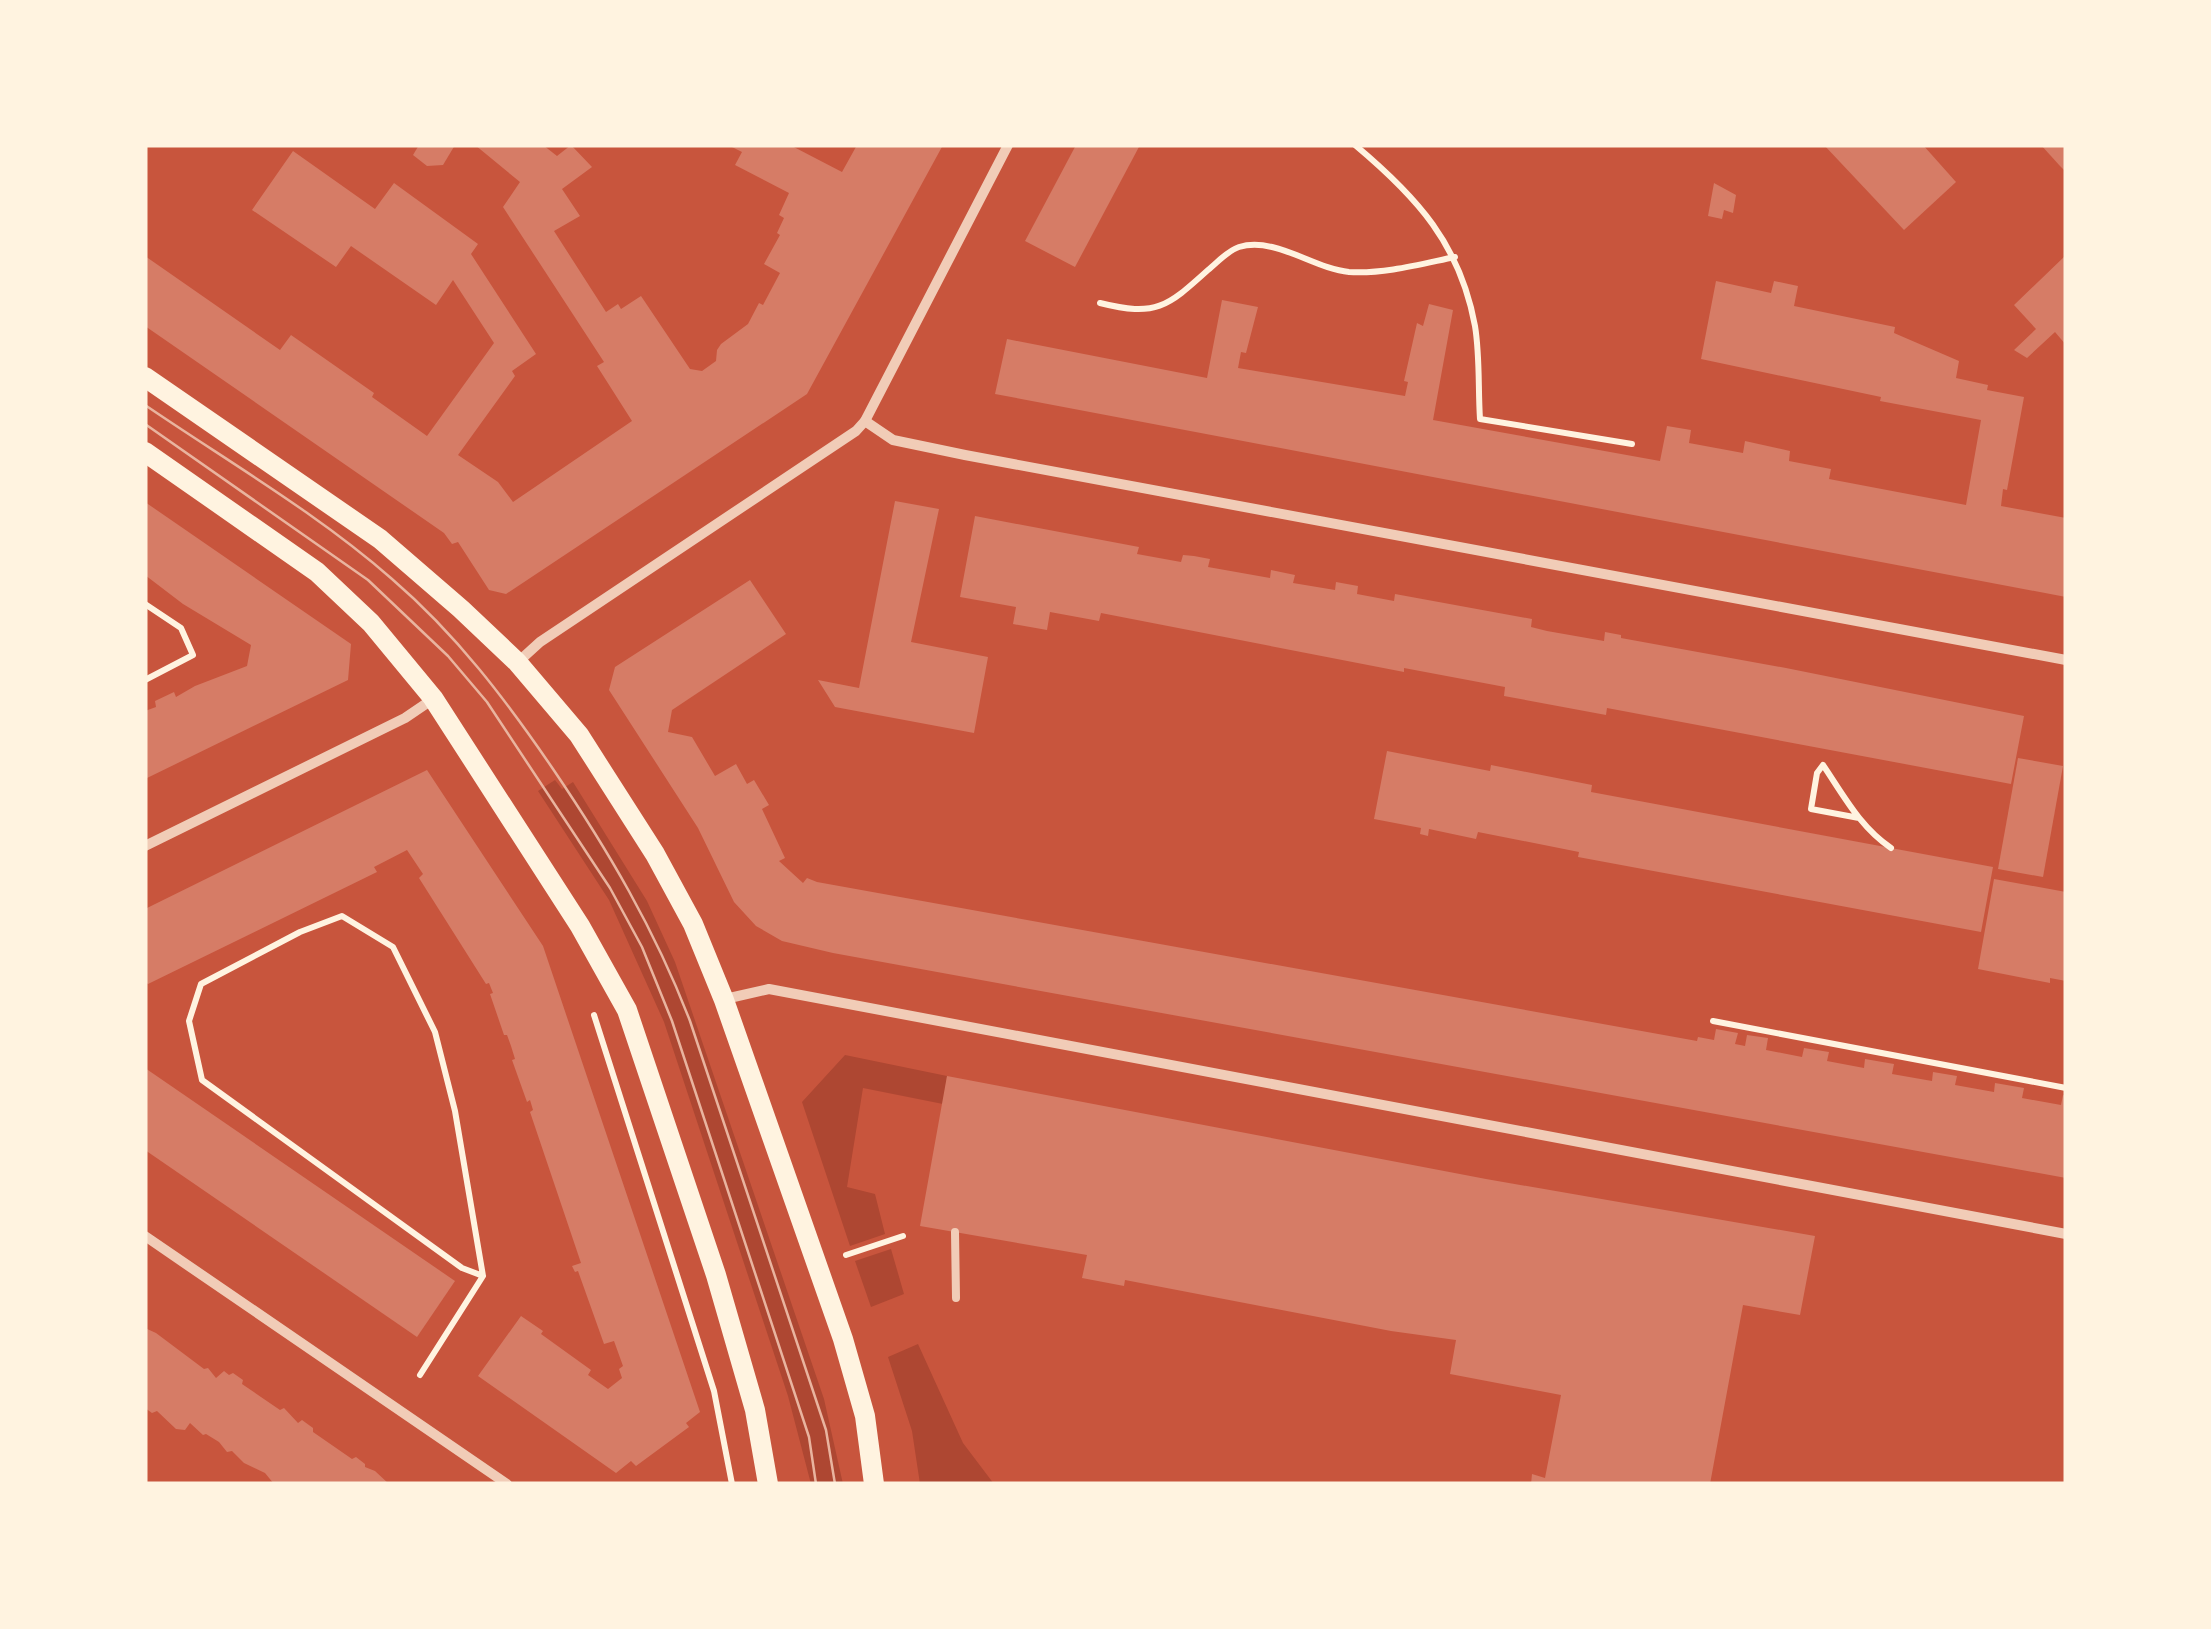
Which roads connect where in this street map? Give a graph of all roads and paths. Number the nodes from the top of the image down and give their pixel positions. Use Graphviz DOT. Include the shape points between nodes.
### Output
graph roads {
  1 [pos="1008,145"];
  2 [pos="1355,145"];
  3 [pos="1455,257"];
  4 [pos="1100,303"];
  5 [pos="145,377"];
  6 [pos="865,421"];
  7 [pos="1632,444"];
  8 [pos="145,452"];
  9 [pos="145,604"];
  10 [pos="2066,660"];
  11 [pos="517,662"];
  12 [pos="145,680"];
  13 [pos="433,698"];
  14 [pos="1859,818"];
  15 [pos="145,846"];
  16 [pos="1891,848"];
  17 [pos="724,1000"];
  18 [pos="593,1012"];
  19 [pos="1713,1021"];
  20 [pos="2066,1088"];
  21 [pos="954,1232"];
  22 [pos="2066,1234"];
  23 [pos="145,1236"];
  24 [pos="903,1236"];
  25 [pos="846,1255"];
  26 [pos="483,1276"];
  27 [pos="956,1298"];
  28 [pos="420,1375"];
  29 [pos="508,1484"];
  30 [pos="732,1484"];
  31 [pos="768,1484"];
  32 [pos="874,1484"];
  1 -- 6 [label="street"];
  2 -- 3 [label="path" via="1420,205"];
  3 -- 4 [label="path" via="1347,272 1258,244 1226,254 1164,304 1135,312"];
  3 -- 7 [label="path" via="1475,328 1480,419"];
  5 -- 11 [label="main road" via="380,539"];
  6 -- 10 [label="street" via="911,444"];
  6 -- 11 [label="street"];
  8 -- 13 [label="main road" via="317,572 371,623"];
  9 -- 12 [label="path" via="181,628 193,655"];
  11 -- 17 [label="main road" via="579,734 655,854"];
  13 -- 15 [label="street"];
  13 -- 31 [label="main road" via="627,1010 716,1276 755,1410"];
  14 -- 14 [label="path" via="1810,809 1822,765"];
  14 -- 16 [label="path"];
  17 -- 22 [label="street" via="769,989"];
  17 -- 32 [label="main road" via="843,1339 865,1416"];
  18 -- 30 [label="path" via="714,1391"];
  19 -- 20 [label="path"];
  21 -- 27 [label="lane"];
  23 -- 29 [label="street"];
  24 -- 25 [label="path"];
  26 -- 26 [label="path" via="435,1032 394,947 342,916 201,984 189,1021 202,1080 462,1268"];
  26 -- 28 [label="path"];
}
